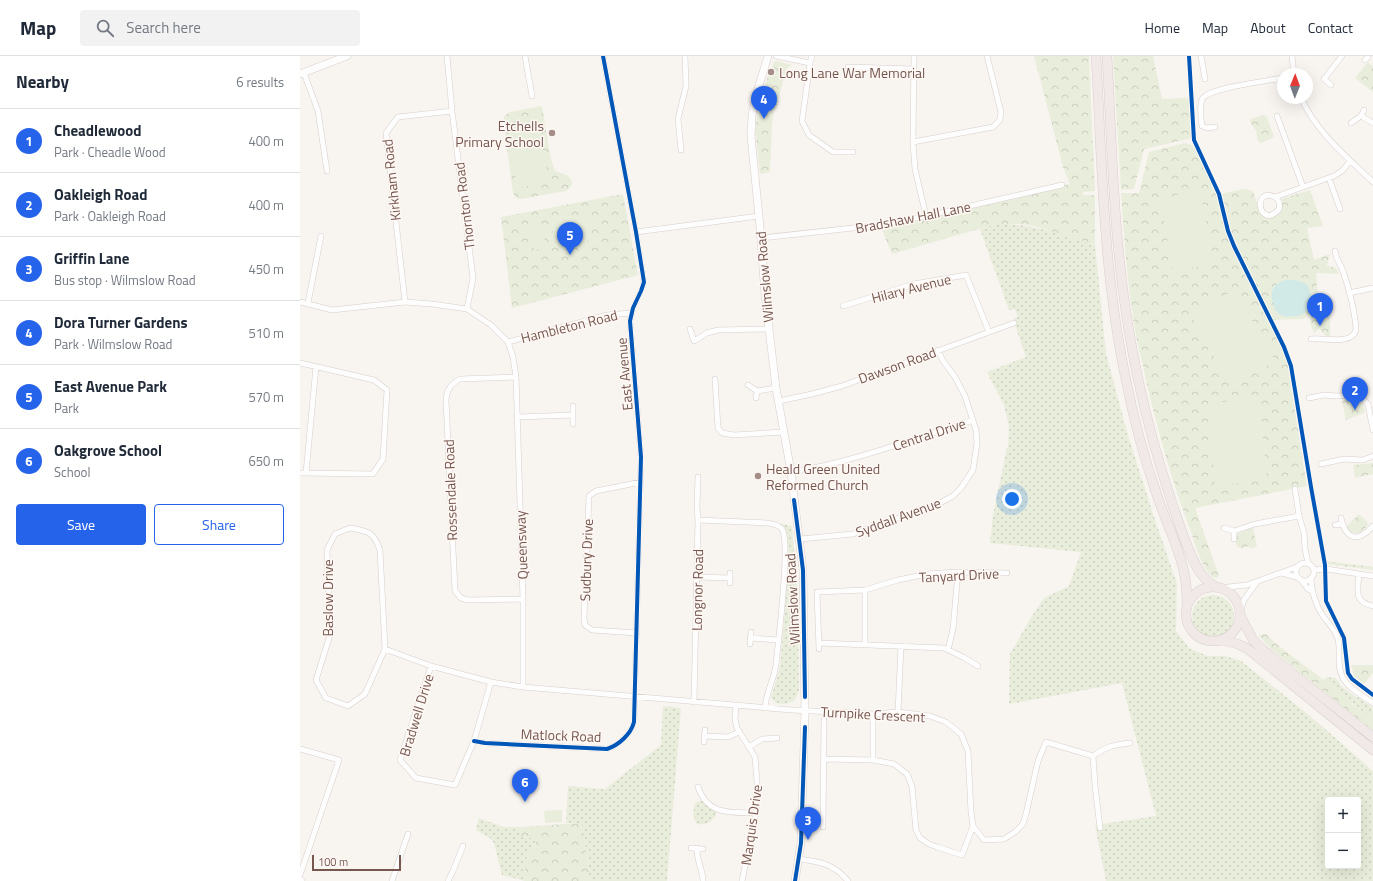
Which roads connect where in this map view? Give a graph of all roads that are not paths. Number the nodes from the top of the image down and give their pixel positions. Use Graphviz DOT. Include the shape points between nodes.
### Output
graph roads {
  1 [pos="347,56"];
  2 [pos="447,56"];
  3 [pos="525,56"];
  4 [pos="603,56"];
  5 [pos="685,56"];
  6 [pos="768,56"];
  7 [pos="776,56"];
  8 [pos="812,56"];
  9 [pos="914,56"];
  10 [pos="987,56"];
  11 [pos="1096,56"];
  12 [pos="1107,56"];
  13 [pos="1201,56"];
  14 [pos="1292,56"];
  15 [pos="1342,56"];
  16 [pos="810,63"];
  17 [pos="848,67"];
  18 [pos="1293,68"];
  19 [pos="914,69"];
  20 [pos="302,74"];
  21 [pos="1205,79"];
  22 [pos="1277,79"];
  23 [pos="1331,85"];
  24 [pos="532,96"];
  25 [pos="1304,104"];
  26 [pos="1364,110"];
  27 [pos="452,111"];
  28 [pos="1277,116"];
  29 [pos="1361,116"];
  30 [pos="1351,123"];
  31 [pos="1373,124"];
  32 [pos="1215,127"];
  33 [pos="913,142"];
  34 [pos="681,150"];
  35 [pos="853,152"];
  36 [pos="1350,161"];
  37 [pos="327,171"];
  38 [pos="1329,178"];
  39 [pos="1372,180"];
  40 [pos="1062,185"];
  41 [pos="1303,187"];
  42 [pos="1275,197"];
  43 [pos="1340,209"];
  44 [pos="759,216"];
  45 [pos="926,216"];
  46 [pos="636,232"];
  47 [pos="322,236"];
  48 [pos="761,238"];
  49 [pos="1335,251"];
  50 [pos="1373,288"];
  51 [pos="1349,293"];
  52 [pos="300,302"];
  53 [pos="405,302"];
  54 [pos="308,303"];
  55 [pos="843,306"];
  56 [pos="467,308"];
  57 [pos="631,313"];
  58 [pos="1014,323"];
  59 [pos="690,329"];
  60 [pos="769,329"];
  61 [pos="989,332"];
  62 [pos="1311,339"];
  63 [pos="508,342"];
  64 [pos="938,350"];
  65 [pos="300,363"];
  66 [pos="316,367"];
  67 [pos="516,377"];
  68 [pos="715,380"];
  69 [pos="748,385"];
  70 [pos="776,388"];
  71 [pos="757,391"];
  72 [pos="756,398"];
  73 [pos="1309,398"];
  74 [pos="779,401"];
  75 [pos="573,406"];
  76 [pos="573,415"];
  77 [pos="517,417"];
  78 [pos="973,420"];
  79 [pos="573,424"];
  80 [pos="1373,430"];
  81 [pos="784,432"];
  82 [pos="1373,456"];
  83 [pos="1321,464"];
  84 [pos="791,472"];
  85 [pos="303,473"];
  86 [pos="698,477"];
  87 [pos="640,482"];
  88 [pos="1295,489"];
  89 [pos="1300,516"];
  90 [pos="698,520"];
  91 [pos="1335,525"];
  92 [pos="1373,526"];
  93 [pos="1224,528"];
  94 [pos="1234,531"];
  95 [pos="800,539"];
  96 [pos="1234,539"];
  97 [pos="1305,549"];
  98 [pos="1308,563"];
  99 [pos="1298,566"];
  100 [pos="1314,570"];
  101 [pos="958,572"];
  102 [pos="1007,572"];
  103 [pos="1280,573"];
  104 [pos="1359,574"];
  105 [pos="1373,576"];
  106 [pos="697,578"];
  107 [pos="730,578"];
  108 [pos="1311,578"];
  109 [pos="1299,579"];
  110 [pos="1257,582"];
  111 [pos="1218,588"];
  112 [pos="865,590"];
  113 [pos="1312,592"];
  114 [pos="523,599"];
  115 [pos="1373,606"];
  116 [pos="1187,608"];
  117 [pos="1240,614"];
  118 [pos="751,632"];
  119 [pos="637,633"];
  120 [pos="778,640"];
  121 [pos="1221,640"];
  122 [pos="865,645"];
  123 [pos="902,646"];
  124 [pos="384,649"];
  125 [pos="948,650"];
  126 [pos="431,666"];
  127 [pos="978,666"];
  128 [pos="491,682"];
  129 [pos="523,687"];
  130 [pos="635,697"];
  131 [pos="694,702"];
  132 [pos="1373,703"];
  133 [pos="736,706"];
  134 [pos="765,708"];
  135 [pos="805,711"];
  136 [pos="898,712"];
  137 [pos="873,714"];
  138 [pos="824,720"];
  139 [pos="739,732"];
  140 [pos="704,736"];
  141 [pos="1373,737"];
  142 [pos="777,738"];
  143 [pos="474,741"];
  144 [pos="1130,743"];
  145 [pos="749,747"];
  146 [pos="300,749"];
  147 [pos="1373,750"];
  148 [pos="1093,756"];
  149 [pos="824,759"];
  150 [pos="873,760"];
  151 [pos="698,787"];
  152 [pos="756,813"];
  153 [pos="973,826"];
  154 [pos="823,828"];
  155 [pos="1100,828"];
  156 [pos="408,834"];
  157 [pos="463,846"];
  158 [pos="691,848"];
  159 [pos="697,848"];
  160 [pos="703,849"];
  161 [pos="800,859"];
  162 [pos="300,875"];
  163 [pos="392,881"];
  164 [pos="448,881"];
  165 [pos="703,881"];
  166 [pos="742,881"];
  167 [pos="795,881"];
  168 [pos="848,881"];
  1 -- 20 [label="main road"];
  2 -- 27 [label="street, Thornton Road"];
  3 -- 24 [label="street"];
  4 -- 46 [label="street, East Avenue"];
  5 -- 34 [label="street" via="686,86 678,119"];
  6 -- 44 [label="main road, Wilmslow Road" via="750,127"];
  7 -- 16 [label="street"];
  8 -- 16 [label="street"];
  9 -- 19 [label="street"];
  10 -- 33 [label="street" via="1001,112 1000,120 993,127"];
  11 -- 116 [label="highway" via="1108,256 1119,344 1142,448 1184,571"];
  12 -- 111 [label="highway" via="1119,256 1136,374 1152,440 1177,516 1199,570 1207,581"];
  13 -- 21 [label="street"];
  14 -- 18 [label="street"];
  15 -- 23 [label="street" via="1324,79"];
  16 -- 35 [label="street" via="802,120 809,135 833,152"];
  17 -- 19 [label="street"];
  19 -- 33 [label="street"];
  20 -- 37 [label="street" via="318,111"];
  22 -- 32 [label="street" via="1232,87 1205,96 1200,115 1202,126"];
  25 -- 36 [label="street" via="1321,131"];
  26 -- 29 [label="street"];
  27 -- 53 [label="street, Kirkham Road" via="398,117 386,133"];
  27 -- 56 [label="street, Thornton Road" via="473,278"];
  28 -- 41 [label="street"];
  29 -- 30 [label="street"];
  29 -- 31 [label="street"];
  33 -- 45 [label="street" via="915,169"];
  36 -- 38 [label="street" via="1342,171"];
  36 -- 39 [label="street"];
  38 -- 41 [label="street"];
  38 -- 43 [label="street"];
  40 -- 45 [label="street, Bradshaw Hall Lane"];
  41 -- 42 [label="street"];
  44 -- 46 [label="street"];
  44 -- 48 [label="main road, Wilmslow Road"];
  45 -- 48 [label="street, Bradshaw Hall Lane" via="880,225"];
  46 -- 57 [label="street, East Avenue" via="644,282"];
  47 -- 54 [label="street"];
  48 -- 60 [label="main road, Wilmslow Road"];
  49 -- 51 [label="street"];
  50 -- 51 [label="street"];
  51 -- 62 [label="street" via="1356,326 1355,333 1346,339"];
  52 -- 54 [label="street, Queensway"];
  53 -- 54 [label="street, Queensway" via="332,310"];
  53 -- 56 [label="street, Queensway"];
  55 -- 61 [label="street, Hilary Avenue" via="914,284 966,275"];
  56 -- 63 [label="street, Queensway" via="491,325"];
  57 -- 63 [label="street, Hambleton Road" via="608,315"];
  57 -- 87 [label="street, East Avenue" via="641,457"];
  58 -- 61 [label="street, Dawson Road"];
  59 -- 60 [label="street" via="694,340 718,330"];
  60 -- 70 [label="main road, Wilmslow Road"];
  61 -- 64 [label="street, Dawson Road"];
  63 -- 67 [label="street, Queensway"];
  64 -- 74 [label="street, Dawson Road" via="842,386"];
  64 -- 78 [label="street, Syddall Avenue" via="965,396"];
  65 -- 66 [label="street"];
  66 -- 85 [label="street"];
  66 -- 85 [label="street" via="374,380 387,390 383,459 373,474"];
  67 -- 77 [label="street, Queensway"];
  67 -- 114 [label="street, Rossendale Road" via="460,379 448,389 446,400 455,591 458,596 468,600"];
  68 -- 81 [label="street" via="718,428 722,434"];
  69 -- 71 [label="street"];
  70 -- 71 [label="street"];
  70 -- 74 [label="main road, Wilmslow Road"];
  71 -- 72 [label="street"];
  73 -- 80 [label="street" via="1355,395 1362,397 1368,404"];
  74 -- 81 [label="main road, Wilmslow Road"];
  75 -- 76 [label="street"];
  76 -- 77 [label="street"];
  76 -- 79 [label="street"];
  77 -- 114 [label="street, Queensway"];
  78 -- 84 [label="street, Central Drive" via="845,461"];
  78 -- 95 [label="street, Syddall Avenue" via="977,443 973,470 962,488 953,496 938,504 853,534"];
  81 -- 84 [label="main road, Wilmslow Road"];
  82 -- 83 [label="street" via="1363,460 1328,459"];
  84 -- 95 [label="main road, Wilmslow Road"];
  86 -- 90 [label="street, Longnor Road"];
  87 -- 119 [label="street, East Avenue"];
  87 -- 119 [label="street, Sudbury Drive" via="596,490 589,496 584,618 585,624 592,630"];
  88 -- 89 [label="street"];
  89 -- 94 [label="street" via="1255,524"];
  89 -- 97 [label="street"];
  90 -- 106 [label="street, Longnor Road"];
  90 -- 120 [label="street, Wilmslow Road" via="768,523 781,528 785,561"];
  91 -- 92 [label="street" via="1342,521 1346,533 1356,536 1365,534"];
  93 -- 94 [label="street"];
  94 -- 96 [label="street"];
  95 -- 135 [label="main road, Wilmslow Road"];
  97 -- 98 [label="street"];
  97 -- 99 [label="street"];
  98 -- 99 [label="street" via="1304,562"];
  98 -- 100 [label="street"];
  99 -- 103 [label="street"];
  99 -- 109 [label="street" via="1295,572"];
  100 -- 104 [label="street" via="1326,569"];
  100 -- 108 [label="street"];
  101 -- 102 [label="street, Tanyard Drive"];
  101 -- 112 [label="street, Tanyard Drive" via="927,574"];
  101 -- 125 [label="street" via="953,629"];
  103 -- 109 [label="street"];
  103 -- 110 [label="street"];
  104 -- 105 [label="street"];
  104 -- 115 [label="street" via="1359,598 1363,603"];
  106 -- 107 [label="street"];
  106 -- 131 [label="street, Longnor Road"];
  108 -- 109 [label="street" via="1306,581"];
  108 -- 113 [label="street"];
  109 -- 113 [label="street"];
  110 -- 111 [label="street"];
  110 -- 117 [label="street" via="1244,600"];
  111 -- 116 [label="highway" via="1207,588 1196,593"];
  111 -- 117 [label="highway" via="1234,597"];
  112 -- 122 [label="street"];
  112 -- 122 [label="street, Tanyard Drive" via="816,592 819,646"];
  113 -- 132 [label="street" via="1320,612 1336,632 1340,668 1344,679"];
  114 -- 129 [label="street, Queensway"];
  116 -- 121 [label="highway" via="1188,625 1195,634 1205,640"];
  117 -- 121 [label="highway" via="1236,629 1230,636"];
  117 -- 141 [label="highway" via="1253,640 1263,650"];
  118 -- 120 [label="street" via="750,641"];
  119 -- 130 [label="street, East Avenue"];
  120 -- 134 [label="street, Wilmslow Road" via="775,673 766,695"];
  121 -- 147 [label="highway" via="1248,649"];
  122 -- 123 [label="street"];
  123 -- 125 [label="street"];
  123 -- 136 [label="street"];
  124 -- 124 [label="street, Baslow Drive" via="365,694 348,706 326,698 316,680 330,635 327,550 335,534 350,528 371,533 377,540 380,550"];
  124 -- 126 [label="street"];
  125 -- 127 [label="street"];
  126 -- 128 [label="street"];
  126 -- 143 [label="street, Bradwell Drive" via="400,760 416,778 455,785"];
  128 -- 129 [label="street"];
  128 -- 143 [label="street, Bradwell Drive"];
  129 -- 130 [label="street"];
  130 -- 131 [label="street"];
  130 -- 143 [label="street, Matlock Road" via="634,722 631,730 607,749"];
  131 -- 133 [label="street"];
  133 -- 134 [label="street"];
  133 -- 139 [label="street, Marquis Drive" via="736,724"];
  134 -- 135 [label="street"];
  135 -- 137 [label="street, Turnpike Crescent"];
  135 -- 161 [label="main road, Wilmslow Road"];
  136 -- 137 [label="street, Turnpike Crescent"];
  136 -- 153 [label="street, Turnpike Crescent" via="930,716 946,722 961,734 968,751"];
  137 -- 150 [label="street"];
  138 -- 149 [label="street"];
  139 -- 140 [label="street" via="728,737"];
  139 -- 145 [label="street, Marquis Drive"];
  142 -- 145 [label="street" via="762,738"];
  144 -- 148 [label="street" via="1112,746"];
  145 -- 152 [label="street, Marquis Drive" via="755,757 757,768"];
  146 -- 162 [label="street" via="339,760"];
  148 -- 153 [label="street" via="1046,742 1038,761 1023,824 1004,839 984,840"];
  148 -- 155 [label="street"];
  149 -- 150 [label="street"];
  149 -- 154 [label="street"];
  150 -- 153 [label="street, Turnpike Crescent" via="894,764 907,774 912,786 916,830 920,838 929,844 962,856"];
  151 -- 152 [label="street" via="705,801 718,810"];
  152 -- 166 [label="street, Marquis Drive"];
  156 -- 163 [label="street"];
  157 -- 164 [label="street"];
  158 -- 159 [label="street"];
  159 -- 160 [label="street"];
  159 -- 165 [label="street"];
  161 -- 167 [label="main road, Wilmslow Road"];
  161 -- 168 [label="street" via="824,863 842,873"];
}
